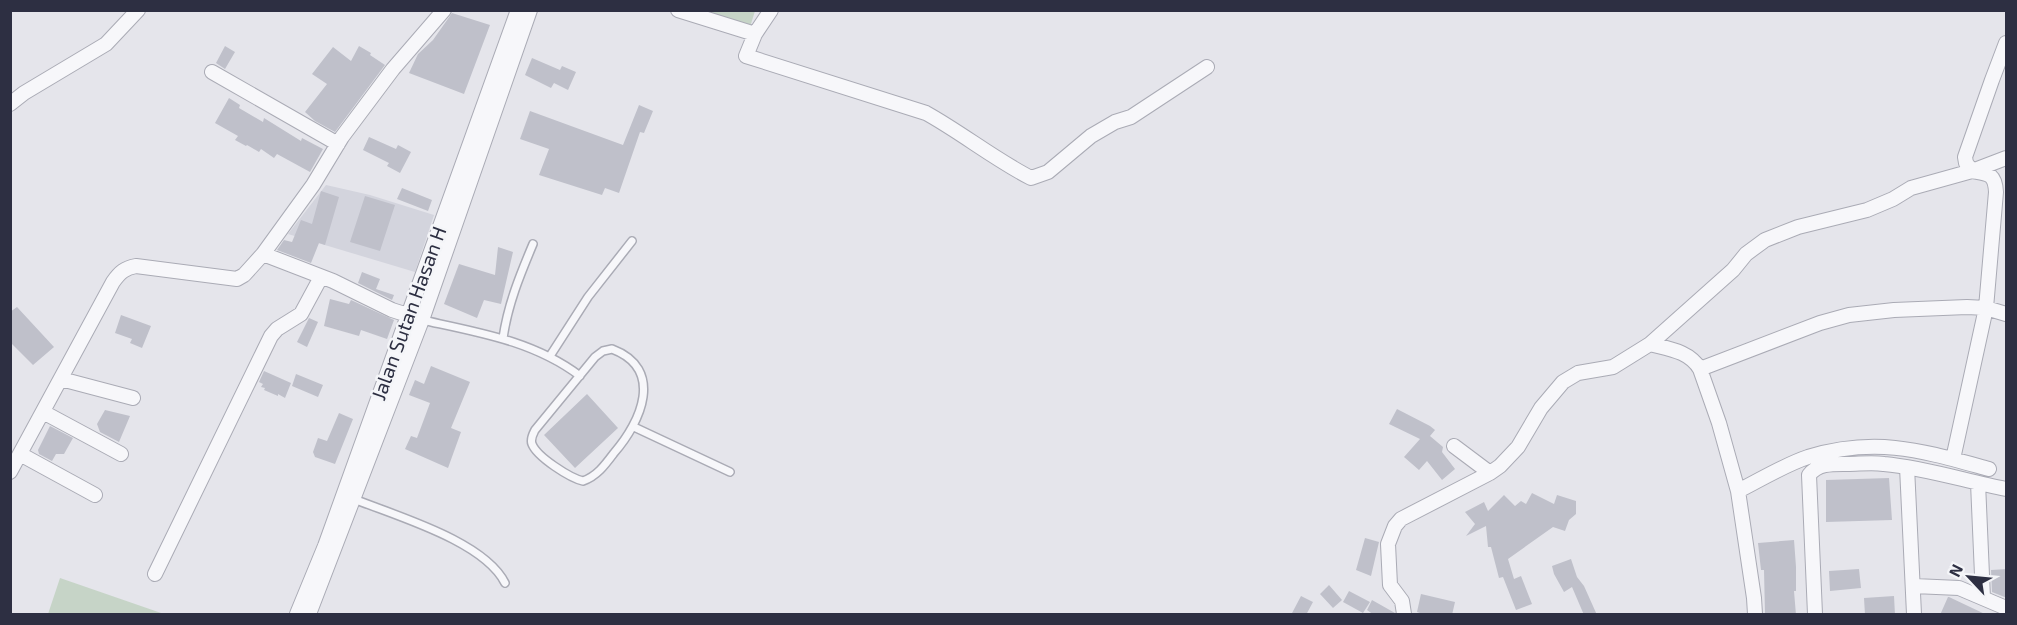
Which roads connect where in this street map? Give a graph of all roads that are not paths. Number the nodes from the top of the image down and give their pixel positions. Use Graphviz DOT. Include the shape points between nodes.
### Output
graph roads {
  1 [pos="138,10"];
  2 [pos="444,10"];
  3 [pos="518,10"];
  4 [pos="530,10"];
  5 [pos="678,10"];
  6 [pos="771,10"];
  7 [pos="752,41"];
  8 [pos="2007,43"];
  9 [pos="1207,67"];
  10 [pos="212,72"];
  11 [pos="10,104"];
  12 [pos="338,144"];
  13 [pos="2007,158"];
  14 [pos="1972,171"];
  15 [pos="632,241"];
  16 [pos="533,244"];
  17 [pos="263,254"];
  18 [pos="321,277"];
  19 [pos="1986,308"];
  20 [pos="2007,314"];
  21 [pos="406,315"];
  22 [pos="422,320"];
  23 [pos="503,338"];
  24 [pos="1650,344"];
  25 [pos="550,356"];
  26 [pos="1700,369"];
  27 [pos="579,376"];
  28 [pos="61,379"];
  29 [pos="133,398"];
  30 [pos="43,412"];
  31 [pos="634,427"];
  32 [pos="1454,446"];
  33 [pos="20,454"];
  34 [pos="121,454"];
  35 [pos="1953,459"];
  36 [pos="1906,467"];
  37 [pos="1989,469"];
  38 [pos="10,472"];
  39 [pos="730,472"];
  40 [pos="1490,473"];
  41 [pos="1978,483"];
  42 [pos="2007,489"];
  43 [pos="1738,491"];
  44 [pos="95,495"];
  45 [pos="354,499"];
  46 [pos="155,574"];
  47 [pos="506,583"];
  48 [pos="1914,586"];
  49 [pos="1983,598"];
  50 [pos="2007,608"];
  51 [pos="297,615"];
  52 [pos="309,615"];
  53 [pos="1404,615"];
  54 [pos="1755,615"];
  55 [pos="1815,615"];
  56 [pos="1914,615"];
  1 -- 11 [label="street" via="106,44"];
  2 -- 12 [label="street" via="393,69"];
  3 -- 21 [label="street, Jalan Sutan Hasan H"];
  4 -- 22 [label="street"];
  5 -- 7 [label="street"];
  6 -- 7 [label="street"];
  7 -- 9 [label="street" via="746,56 926,113 1031,178 1048,172 1091,136 1131,117"];
  8 -- 14 [label="street" via="1965,157"];
  10 -- 12 [label="street"];
  12 -- 17 [label="street"];
  13 -- 14 [label="street"];
  14 -- 19 [label="street" via="1995,181"];
  14 -- 24 [label="street" via="1911,189 1867,210 1798,227 1765,240"];
  15 -- 25 [label="lane" via="588,297"];
  16 -- 23 [label="lane" via="515,284"];
  17 -- 18 [label="street"];
  17 -- 28 [label="street" via="237,279 126,268 113,282"];
  18 -- 21 [label="street"];
  18 -- 46 [label="street" via="301,314 270,336"];
  19 -- 20 [label="street"];
  19 -- 26 [label="street" via="1849,315"];
  19 -- 35 [label="street"];
  21 -- 22 [label="street"];
  21 -- 51 [label="street, Jalan Sutan Hasan H"];
  22 -- 23 [label="lane"];
  22 -- 45 [label="street"];
  23 -- 25 [label="lane"];
  24 -- 26 [label="street" via="1685,354"];
  24 -- 40 [label="street" via="1613,367 1578,373 1563,382 1541,408 1518,447"];
  25 -- 27 [label="lane"];
  26 -- 43 [label="street"];
  27 -- 31 [label="lane" via="603,351 612,349 632,361 644,382 644,397"];
  27 -- 31 [label="lane" via="535,430 531,443 537,450 566,475 583,481 598,473"];
  28 -- 29 [label="street"];
  28 -- 30 [label="street"];
  30 -- 33 [label="street"];
  30 -- 34 [label="street"];
  31 -- 39 [label="lane"];
  32 -- 40 [label="street"];
  33 -- 38 [label="street"];
  33 -- 44 [label="street"];
  35 -- 37 [label="street"];
  35 -- 43 [label="street" via="1911,449 1855,446 1807,458"];
  36 -- 41 [label="street"];
  36 -- 48 [label="street"];
  36 -- 55 [label="street" via="1882,463 1827,465 1813,469 1809,475"];
  40 -- 53 [label="street" via="1401,519 1395,526 1388,544 1390,585 1402,601"];
  41 -- 42 [label="street"];
  41 -- 49 [label="street"];
  43 -- 54 [label="street"];
  45 -- 47 [label="lane" via="459,542 500,572"];
  45 -- 52 [label="street"];
  48 -- 49 [label="street" via="1959,588"];
  48 -- 56 [label="street"];
  49 -- 50 [label="street"];
}
